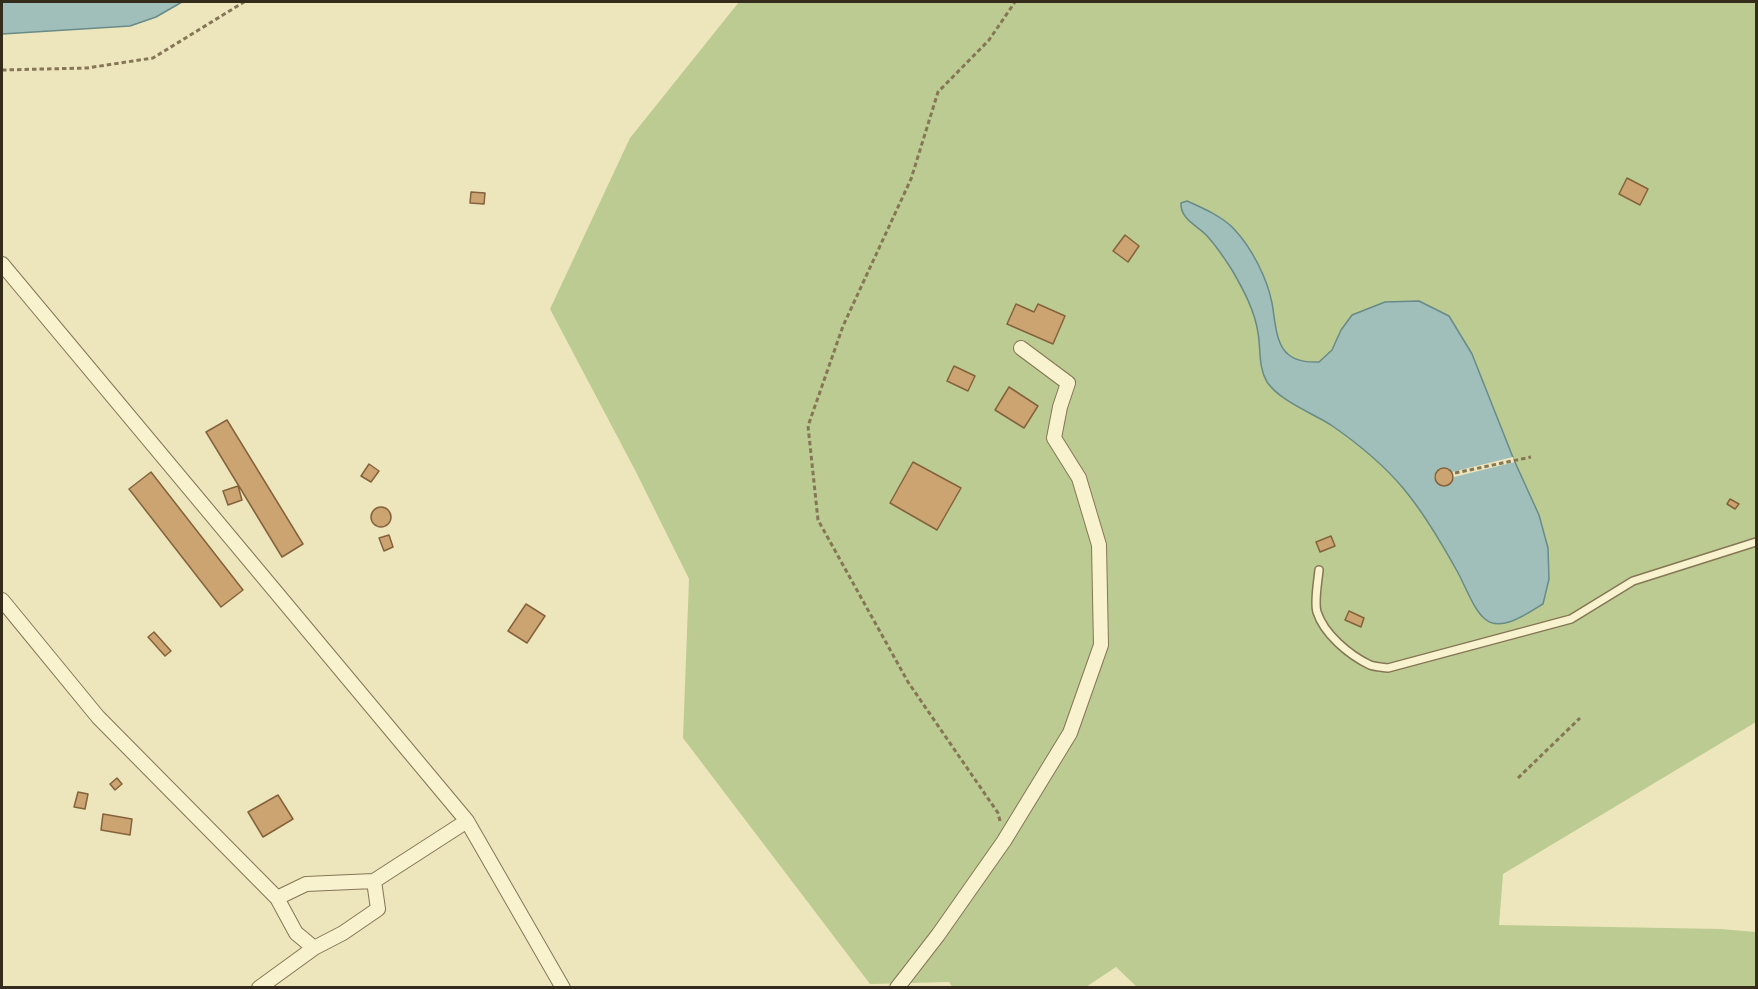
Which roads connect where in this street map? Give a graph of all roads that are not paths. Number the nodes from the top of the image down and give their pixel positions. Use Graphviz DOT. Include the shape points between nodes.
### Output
graph roads {
  1 [pos="2,264"];
  2 [pos="1021,348"];
  3 [pos="1756,542"];
  4 [pos="1319,570"];
  5 [pos="2,600"];
  6 [pos="467,822"];
  7 [pos="374,881"];
  8 [pos="277,898"];
  9 [pos="314,948"];
  10 [pos="259,987"];
  11 [pos="563,987"];
  12 [pos="897,987"];
  1 -- 6 [label="street"];
  2 -- 12 [label="street" via="1068,383 1054,438 1079,478 1099,545 1101,645 1070,733 1004,841"];
  3 -- 4 [label="lane" via="1633,581 1571,619 1388,668 1372,666 1358,658 1326,629 1316,610"];
  5 -- 8 [label="street" via="98,717"];
  6 -- 7 [label="street"];
  6 -- 11 [label="street"];
  7 -- 8 [label="street" via="306,884"];
  7 -- 9 [label="street" via="378,909"];
  8 -- 9 [label="street" via="296,933"];
  9 -- 10 [label="street"];
}
